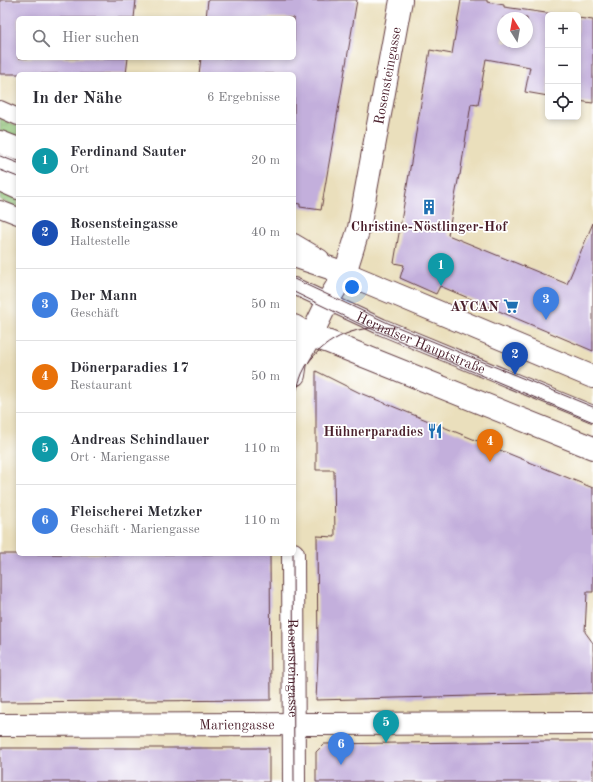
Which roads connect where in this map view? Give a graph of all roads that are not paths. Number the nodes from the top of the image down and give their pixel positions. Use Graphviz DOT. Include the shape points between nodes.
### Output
graph roads {
  1 [pos="401,0"];
  2 [pos="0,109"];
  3 [pos="16,116"];
  4 [pos="0,142"];
  5 [pos="16,148"];
  6 [pos="0,162"];
  7 [pos="16,169"];
  8 [pos="0,180"];
  9 [pos="16,187"];
  10 [pos="0,209"];
  11 [pos="16,215"];
  12 [pos="296,243"];
  13 [pos="296,257"];
  14 [pos="344,272"];
  15 [pos="296,287"];
  16 [pos="328,302"];
  17 [pos="300,331"];
  18 [pos="296,362"];
  19 [pos="593,377"];
  20 [pos="593,414"];
  21 [pos="593,448"];
  22 [pos="293,556"];
  23 [pos="294,723"];
  24 [pos="593,724"];
  25 [pos="0,725"];
  26 [pos="294,782"];
  1 -- 14 [label="street, Rosensteingasse" via="359,228"];
  2 -- 3 [label="lane"];
  4 -- 5 [label="street"];
  6 -- 7 [label="lane"];
  8 -- 9 [label="street"];
  10 -- 11 [label="lane"];
  12 -- 14 [label="lane"];
  13 -- 14 [label="street"];
  14 -- 16 [label="street, Rosensteingasse"];
  14 -- 19 [label="street"];
  15 -- 16 [label="lane, Hernalser Hauptstraße"];
  16 -- 17 [label="street, Rosensteingasse"];
  16 -- 20 [label="lane, Hernalser Hauptstraße" via="382,327"];
  17 -- 18 [label="street, Rosensteingasse" via="300,354"];
  17 -- 21 [label="street"];
  22 -- 23 [label="street, Rosensteingasse"];
  23 -- 24 [label="street, Mariengasse"];
  23 -- 25 [label="street, Mariengasse"];
  23 -- 26 [label="street, Rosensteingasse"];
}
